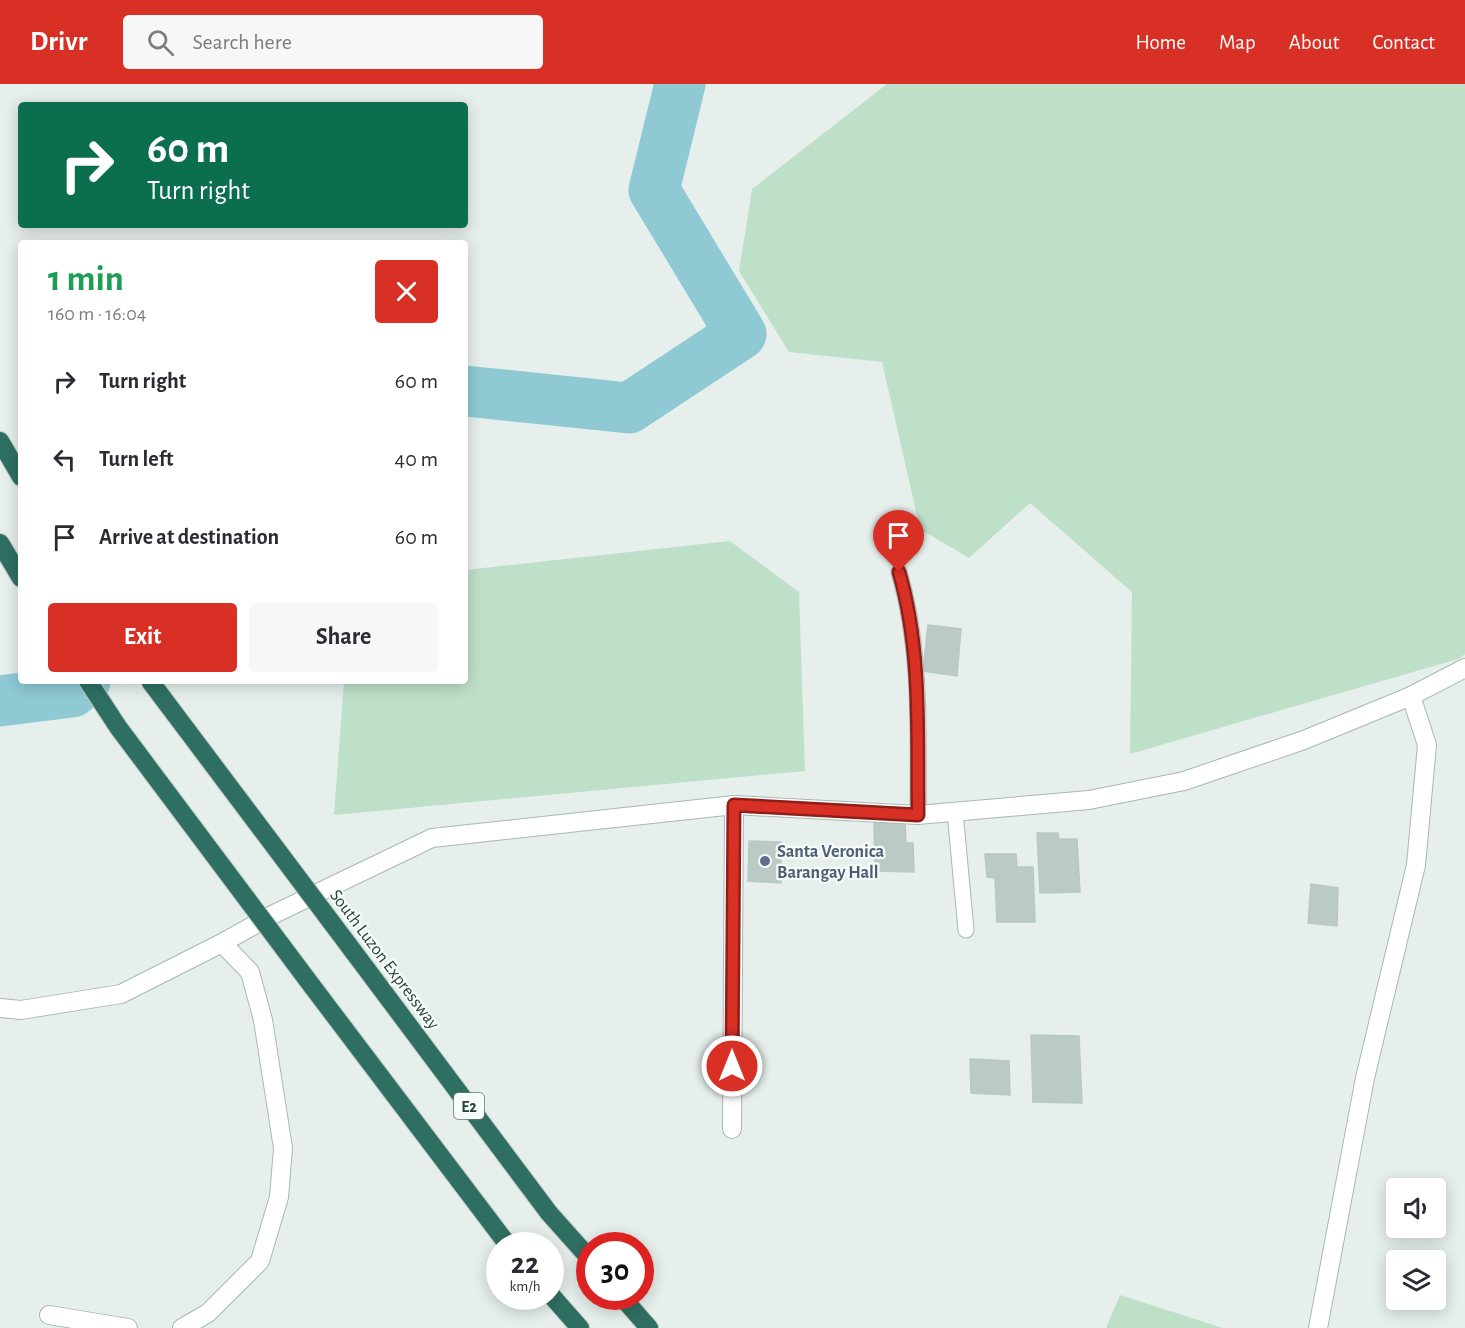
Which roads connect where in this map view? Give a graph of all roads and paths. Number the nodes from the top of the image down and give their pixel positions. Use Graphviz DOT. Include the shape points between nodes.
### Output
graph roads {
  1 [pos="0,441"];
  2 [pos="18,472"];
  3 [pos="0,543"];
  4 [pos="899,572"];
  5 [pos="18,573"];
  6 [pos="1465,668"];
  7 [pos="90,684"];
  8 [pos="152,684"];
  9 [pos="1411,696"];
  10 [pos="734,805"];
  11 [pos="955,812"];
  12 [pos="918,815"];
  13 [pos="966,930"];
  14 [pos="222,943"];
  15 [pos="0,1008"];
  16 [pos="732,1129"];
  17 [pos="498,1232"];
  18 [pos="576,1243"];
  19 [pos="564,1310"];
  20 [pos="633,1310"];
  21 [pos="49,1315"];
  22 [pos="128,1328"];
  23 [pos="182,1328"];
  24 [pos="580,1328"];
  25 [pos="649,1328"];
  26 [pos="1318,1328"];
  1 -- 2 [label="highway"];
  3 -- 5 [label="highway"];
  4 -- 12 [label="lane" via="908,603 917,683"];
  6 -- 9 [label="street"];
  7 -- 17 [label="highway, bridge" via="118,727"];
  8 -- 18 [label="highway, South Luzon Expressway / E2, bridge" via="549,1213"];
  9 -- 11 [label="street" via="1304,740 1184,782 1089,800"];
  9 -- 26 [label="street" via="1427,745 1416,866 1365,1078"];
  10 -- 12 [label="street"];
  10 -- 14 [label="street" via="432,838"];
  10 -- 16 [label="street"];
  11 -- 12 [label="street"];
  11 -- 13 [label="lane"];
  14 -- 15 [label="street" via="121,994 21,1010"];
  14 -- 23 [label="street" via="250,972 263,1020 283,1148 279,1197 260,1261 208,1313"];
  19 -- 24 [label="highway"];
  20 -- 25 [label="highway"];
  21 -- 22 [label="street"];
}
